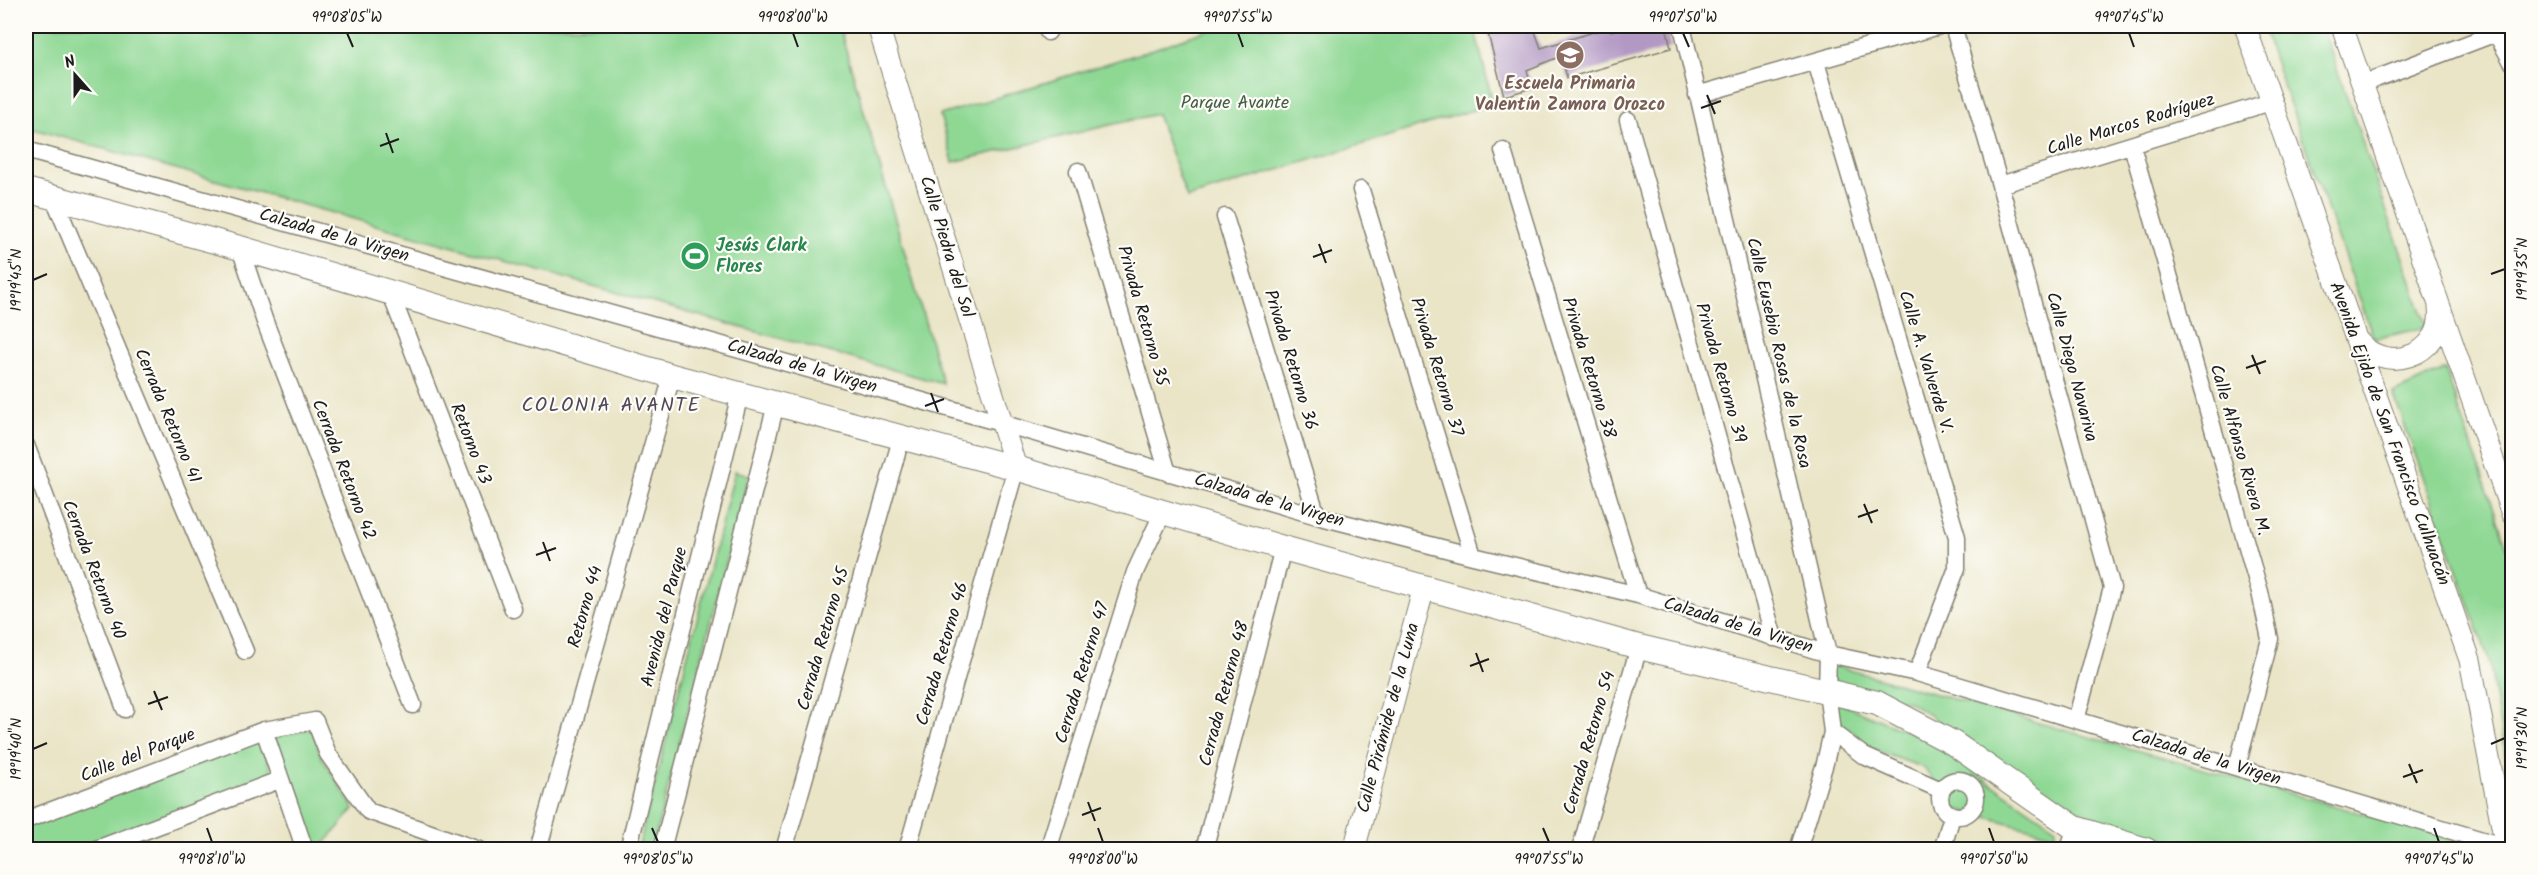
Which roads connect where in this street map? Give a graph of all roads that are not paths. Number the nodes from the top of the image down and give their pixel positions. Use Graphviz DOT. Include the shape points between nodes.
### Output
graph roads {
  1 [pos="878,26"];
  2 [pos="1682,26"];
  3 [pos="1939,26"];
  4 [pos="1953,26"];
  5 [pos="2245,26"];
  6 [pos="2342,26"];
  7 [pos="2494,29"];
  8 [pos="1895,32"];
  9 [pos="1815,62"];
  10 [pos="2512,62"];
  11 [pos="2362,84"];
  12 [pos="1697,95"];
  13 [pos="2274,101"];
  14 [pos="1628,120"];
  15 [pos="2132,146"];
  16 [pos="26,150"];
  17 [pos="1503,151"];
  18 [pos="1078,171"];
  19 [pos="2000,185"];
  20 [pos="26,190"];
  21 [pos="1361,190"];
  22 [pos="53,196"];
  23 [pos="1225,217"];
  24 [pos="240,248"];
  25 [pos="390,292"];
  26 [pos="2435,294"];
  27 [pos="2350,325"];
  28 [pos="672,376"];
  29 [pos="740,394"];
  30 [pos="776,404"];
  31 [pos="1001,423"];
  32 [pos="901,439"];
  33 [pos="26,445"];
  34 [pos="1016,468"];
  35 [pos="1168,472"];
  36 [pos="1163,512"];
  37 [pos="2512,514"];
  38 [pos="1317,516"];
  39 [pos="1283,548"];
  40 [pos="1473,556"];
  41 [pos="1424,587"];
  42 [pos="1638,595"];
  43 [pos="513,609"];
  44 [pos="1774,638"];
  45 [pos="1639,647"];
  46 [pos="245,651"];
  47 [pos="1828,654"];
  48 [pos="1917,672"];
  49 [pos="1827,690"];
  50 [pos="413,705"];
  51 [pos="125,709"];
  52 [pos="2076,720"];
  53 [pos="264,730"];
  54 [pos="1832,732"];
  55 [pos="2236,767"];
  56 [pos="279,780"];
  57 [pos="1941,790"];
  58 [pos="1952,816"];
  59 [pos="26,820"];
  60 [pos="2072,839"];
  61 [pos="2507,848"];
  62 [pos="94,849"];
  63 [pos="305,849"];
  64 [pos="479,849"];
  65 [pos="538,849"];
  66 [pos="628,849"];
  67 [pos="662,849"];
  68 [pos="784,849"];
  69 [pos="907,849"];
  70 [pos="1048,849"];
  71 [pos="1204,849"];
  72 [pos="1354,849"];
  73 [pos="1580,849"];
  74 [pos="1798,849"];
  75 [pos="1942,849"];
  76 [pos="2146,849"];
  1 -- 31 [label="street, Calle Piedra del Sol"];
  2 -- 12 [label="street, Calle Eusebio Rosas de la Rosa"];
  3 -- 8 [label="street"];
  4 -- 19 [label="street, Calle Diego Navariva"];
  5 -- 13 [label="street, Avenida Ejido de San Francisco Culhuacán"];
  6 -- 11 [label="street"];
  7 -- 10 [label="street"];
  7 -- 11 [label="street"];
  8 -- 9 [label="street"];
  9 -- 12 [label="street"];
  9 -- 48 [label="street, Calle A. Valverde V." via="1957,537 1957,568"];
  11 -- 26 [label="street"];
  12 -- 47 [label="street, Calle Eusebio Rosas de la Rosa"];
  13 -- 15 [label="street, Calle Marcos Rodríguez"];
  13 -- 27 [label="street, Avenida Ejido de San Francisco Culhuacán"];
  14 -- 44 [label="street, Privada Retorno 39"];
  15 -- 19 [label="street, Calle Marcos Rodríguez"];
  15 -- 55 [label="street, Calle Alfonso Rivera M." via="2260,592 2270,639"];
  16 -- 31 [label="street, Calzada de la Virgen"];
  17 -- 42 [label="street, Privada Retorno 38"];
  18 -- 35 [label="street, Privada Retorno 35"];
  19 -- 52 [label="street, Calle Diego Navariva" via="2112,588"];
  20 -- 22 [label="main road, Calzada de la Virgen"];
  21 -- 40 [label="street, Privada Retorno 37"];
  22 -- 24 [label="main road, Calzada de la Virgen"];
  22 -- 46 [label="street, Cerrada Retorno 41"];
  23 -- 38 [label="street, Privada Retorno 36"];
  24 -- 25 [label="main road, Calzada de la Virgen"];
  24 -- 50 [label="street, Cerrada Retorno 42"];
  25 -- 28 [label="main road, Calzada de la Virgen"];
  25 -- 43 [label="street, Retorno 43"];
  26 -- 27 [label="street" via="2440,313 2436,332 2424,348 2407,357 2376,356 2359,344"];
  26 -- 37 [label="street"];
  27 -- 61 [label="street, Avenida Ejido de San Francisco Culhuacán" via="2470,660"];
  28 -- 29 [label="main road, Calzada de la Virgen"];
  28 -- 65 [label="street, Retorno 44"];
  29 -- 30 [label="main road, Calzada de la Virgen"];
  29 -- 66 [label="street, Avenida del Parque"];
  30 -- 32 [label="main road, Calzada de la Virgen"];
  30 -- 67 [label="street"];
  31 -- 34 [label="street, Calle Piedra del Sol"];
  31 -- 35 [label="street, Calzada de la Virgen"];
  32 -- 34 [label="main road, Calzada de la Virgen"];
  32 -- 68 [label="street, Cerrada Retorno 45"];
  33 -- 51 [label="street, Cerrada Retorno 40"];
  34 -- 36 [label="main road, Calzada de la Virgen"];
  34 -- 69 [label="street, Cerrada Retorno 46"];
  35 -- 38 [label="street, Calzada de la Virgen"];
  36 -- 39 [label="main road, Calzada de la Virgen"];
  36 -- 70 [label="street, Cerrada Retorno 47" via="1135,572"];
  38 -- 40 [label="street, Calzada de la Virgen"];
  39 -- 41 [label="main road, Calzada de la Virgen"];
  39 -- 71 [label="street, Cerrada Retorno 48"];
  40 -- 42 [label="street, Calzada de la Virgen"];
  41 -- 45 [label="main road, Calzada de la Virgen"];
  41 -- 72 [label="street, Calle Pirámide de la Luna"];
  42 -- 44 [label="street, Calzada de la Virgen"];
  44 -- 47 [label="street, Calzada de la Virgen"];
  45 -- 49 [label="main road, Calzada de la Virgen"];
  45 -- 73 [label="street, Cerrada Retorno 54"];
  47 -- 48 [label="street, Calzada de la Virgen"];
  47 -- 49 [label="street, Calle Eusebio Rosas de la Rosa"];
  48 -- 52 [label="street, Calzada de la Virgen"];
  49 -- 54 [label="street, Calle Eusebio Rosas de la Rosa"];
  49 -- 60 [label="main road, Calzada de la Virgen" via="1877,703 1953,743"];
  52 -- 55 [label="street, Calzada de la Virgen"];
  53 -- 56 [label="street"];
  53 -- 59 [label="street, Calle del Parque"];
  53 -- 64 [label="street, Calle del Parque" via="315,721 328,754 368,811"];
  54 -- 57 [label="street" via="1864,756"];
  54 -- 74 [label="street, Calle Eusebio Rosas de la Rosa"];
  55 -- 61 [label="street, Calzada de la Virgen"];
  56 -- 62 [label="street"];
  56 -- 63 [label="street"];
  57 -- 58 [label="street" via="1941,806"];
  57 -- 58 [label="street" via="1947,784 1963,781 1975,791 1974,807 1961,816"];
  58 -- 75 [label="street"];
  60 -- 76 [label="main road, Calzada de la Virgen"];
}
